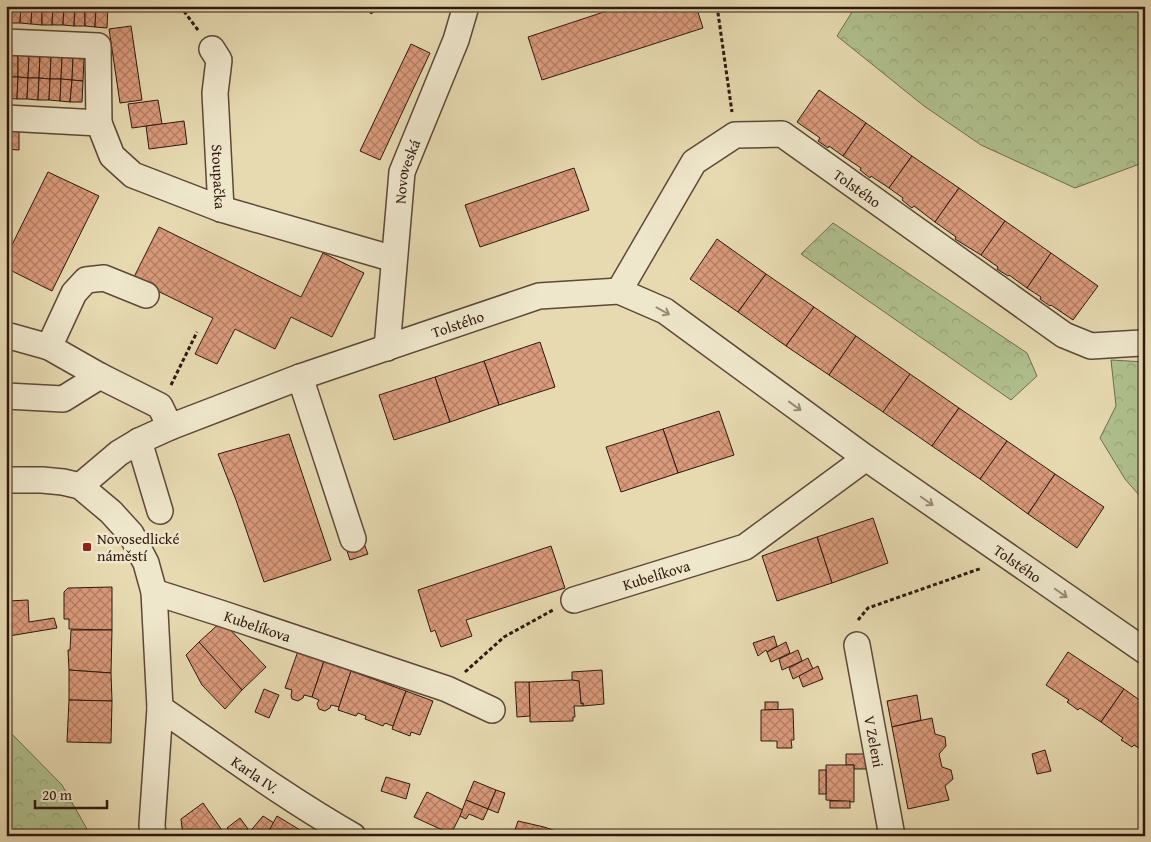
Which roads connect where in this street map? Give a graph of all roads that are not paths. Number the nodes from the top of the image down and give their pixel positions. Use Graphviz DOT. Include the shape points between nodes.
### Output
graph roads {
  1 [pos="466,6"];
  2 [pos="6,42"];
  3 [pos="212,49"];
  4 [pos="6,118"];
  5 [pos="99,124"];
  6 [pos="221,209"];
  7 [pos="394,259"];
  8 [pos="619,291"];
  9 [pos="146,295"];
  10 [pos="6,334"];
  11 [pos="1145,341"];
  12 [pos="49,347"];
  13 [pos="387,348"];
  14 [pos="100,376"];
  15 [pos="300,377"];
  16 [pos="6,396"];
  17 [pos="165,416"];
  18 [pos="139,441"];
  19 [pos="866,458"];
  20 [pos="6,480"];
  21 [pos="80,486"];
  22 [pos="160,511"];
  23 [pos="353,539"];
  24 [pos="154,592"];
  25 [pos="574,600"];
  26 [pos="857,645"];
  27 [pos="1145,651"];
  28 [pos="160,708"];
  29 [pos="492,710"];
  30 [pos="153,836"];
  31 [pos="353,836"];
  32 [pos="892,836"];
  1 -- 7 [label="street, Novoveská" via="456,40 402,172"];
  2 -- 5 [label="street" via="98,46"];
  3 -- 6 [label="street, Stoupačka" via="219,60 215,92"];
  4 -- 5 [label="street"];
  5 -- 6 [label="street" via="112,156 133,175"];
  6 -- 7 [label="street, Stoupačka"];
  7 -- 13 [label="street, Novoveská"];
  8 -- 11 [label="street, Tolstého" via="694,162 735,135 782,134 1064,335 1091,346"];
  8 -- 13 [label="street, Tolstého" via="539,296"];
  8 -- 19 [label="street, Tolstého, one-way" via="665,311"];
  9 -- 12 [label="street" via="104,278 86,280 74,293"];
  10 -- 12 [label="street"];
  12 -- 14 [label="street"];
  13 -- 15 [label="street, Tolstého"];
  14 -- 16 [label="street" via="63,399"];
  14 -- 17 [label="street"];
  15 -- 17 [label="street"];
  15 -- 23 [label="street"];
  17 -- 18 [label="street"];
  18 -- 21 [label="street" via="119,453"];
  18 -- 22 [label="street"];
  19 -- 25 [label="street, Kubelíkova" via="745,547"];
  19 -- 27 [label="street, Tolstého, one-way"];
  20 -- 21 [label="street"];
  21 -- 24 [label="street" via="131,534 146,564"];
  24 -- 28 [label="street"];
  24 -- 29 [label="street, Kubelíkova" via="447,688"];
  26 -- 32 [label="street, V Zeleni"];
  28 -- 30 [label="street"];
  28 -- 31 [label="street, Karla IV." via="276,789"];
}
